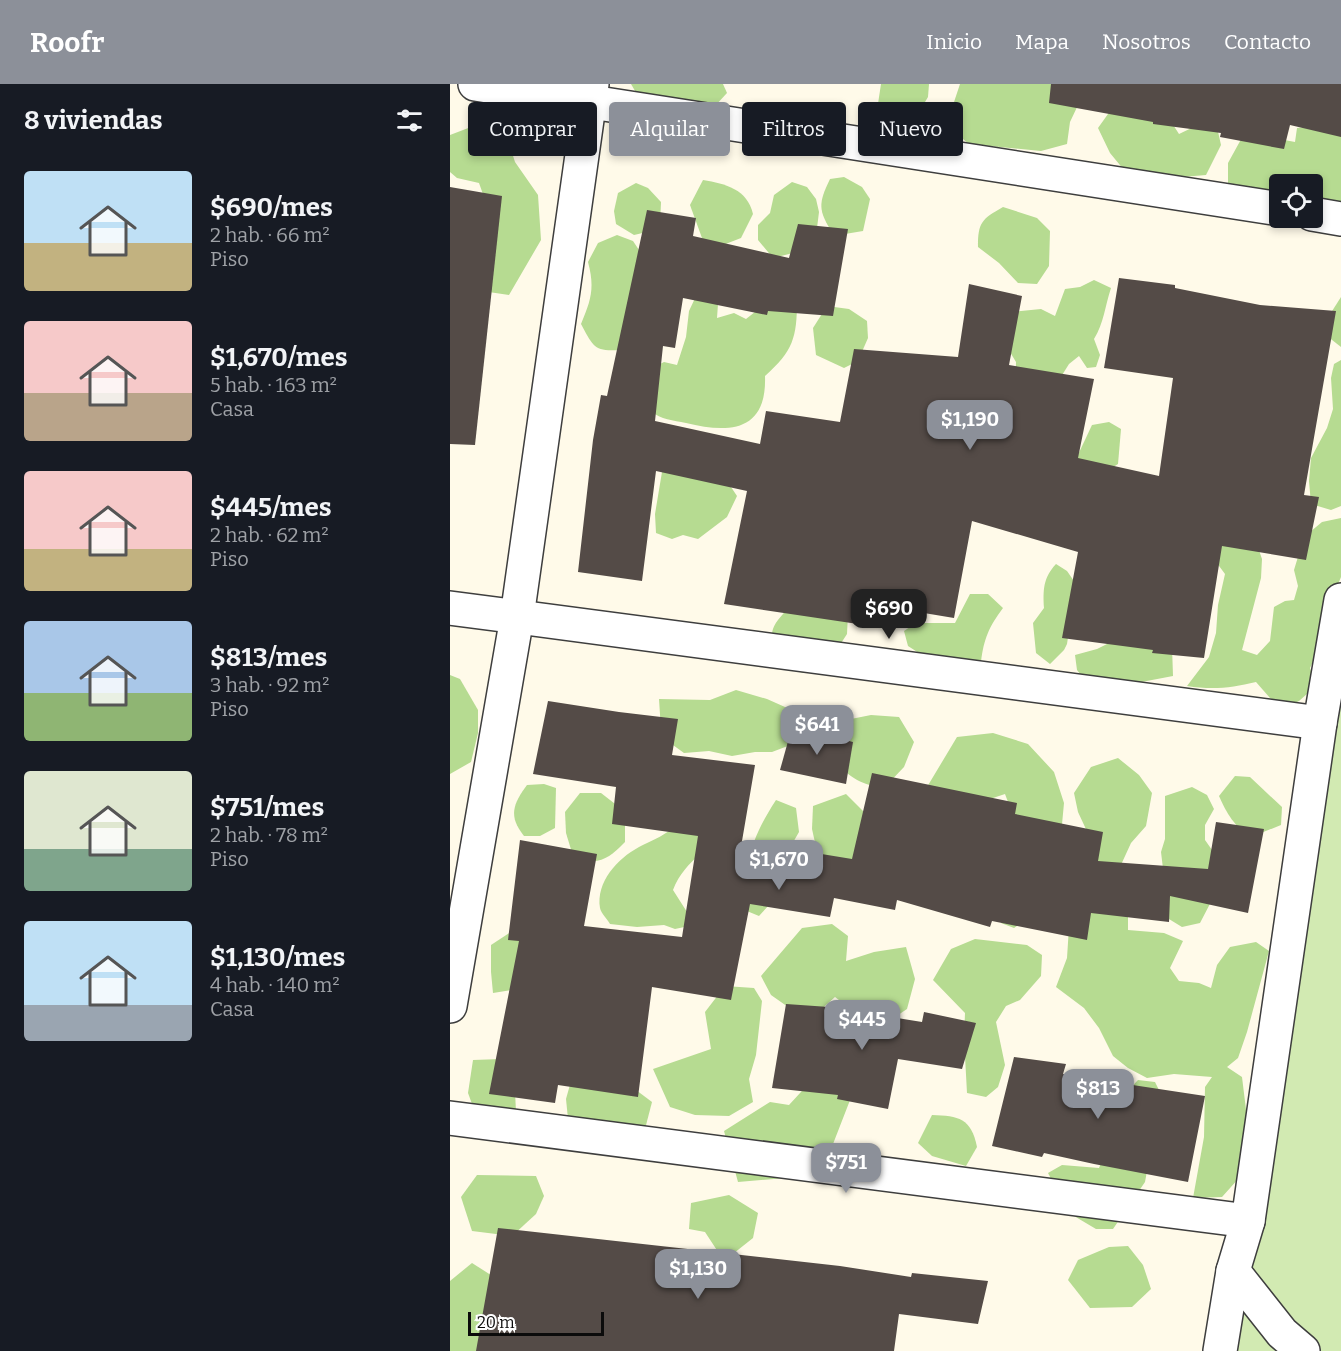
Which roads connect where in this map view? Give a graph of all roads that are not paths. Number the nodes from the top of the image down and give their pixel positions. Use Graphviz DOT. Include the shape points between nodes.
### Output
graph roads {
  1 [pos="475,84"];
  2 [pos="590,92"];
  3 [pos="1269,207"];
  4 [pos="1323,216"];
  5 [pos="1341,219"];
  6 [pos="1341,600"];
  7 [pos="450,608"];
  8 [pos="517,616"];
  9 [pos="1320,723"];
  10 [pos="450,1006"];
  11 [pos="450,1118"];
  12 [pos="1248,1221"];
  13 [pos="1233,1271"];
  14 [pos="1220,1351"];
  15 [pos="1303,1351"];
  1 -- 2 [label="street"];
  2 -- 3 [label="street"];
  2 -- 8 [label="street"];
  4 -- 5 [label="street"];
  6 -- 9 [label="street"];
  7 -- 8 [label="street"];
  8 -- 9 [label="street"];
  8 -- 10 [label="street"];
  9 -- 12 [label="street"];
  11 -- 12 [label="street"];
  12 -- 13 [label="street"];
  13 -- 14 [label="street"];
  13 -- 15 [label="street" via="1282,1333"];
}
